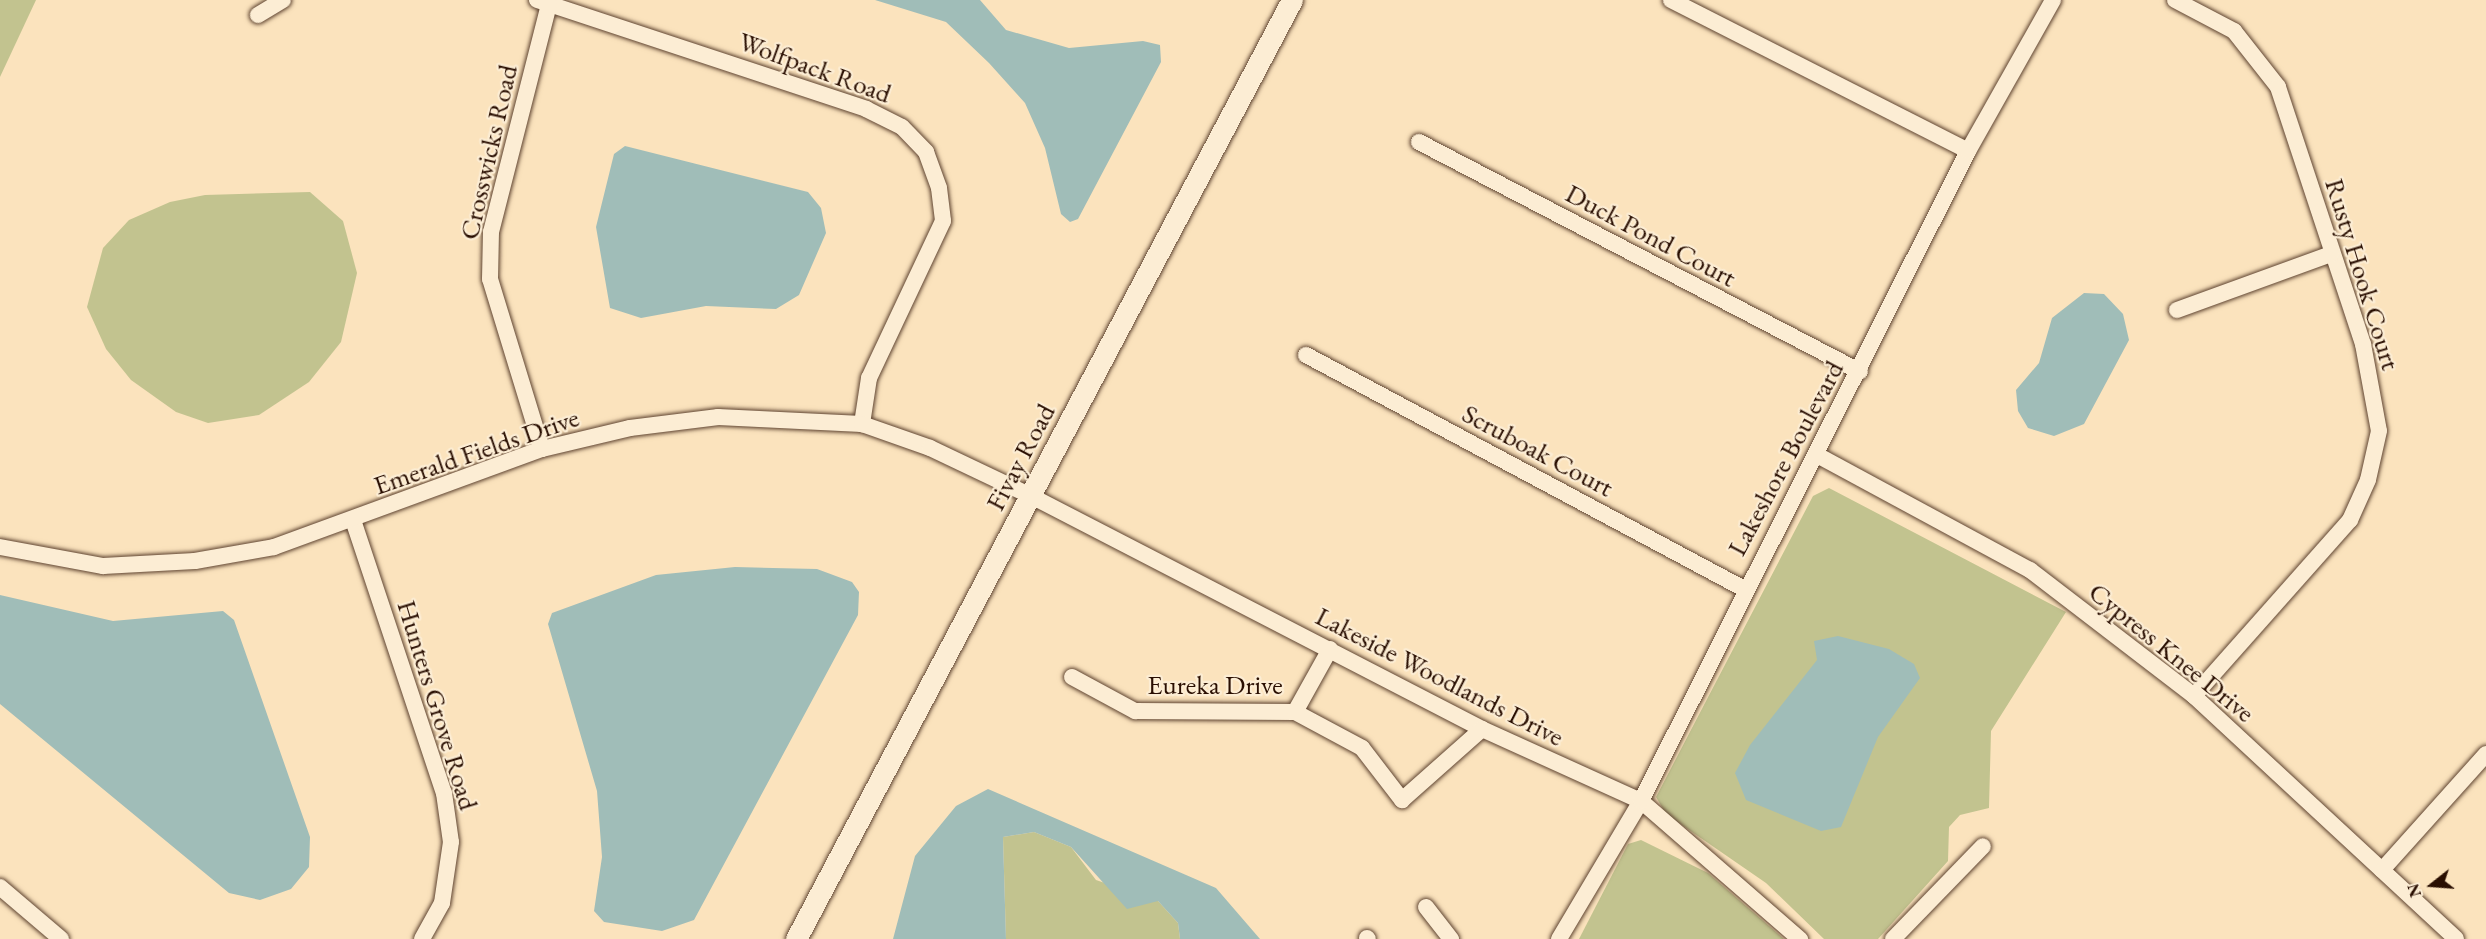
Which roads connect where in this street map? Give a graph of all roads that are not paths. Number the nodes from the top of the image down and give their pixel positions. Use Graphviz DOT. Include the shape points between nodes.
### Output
graph roads {
  1 [pos="283,0"];
  2 [pos="1292,0"];
  3 [pos="1671,0"];
  4 [pos="2053,0"];
  5 [pos="2175,0"];
  6 [pos="543,2"];
  7 [pos="258,15"];
  8 [pos="1419,142"];
  9 [pos="1968,151"];
  10 [pos="2331,254"];
  11 [pos="2177,310"];
  12 [pos="1306,355"];
  13 [pos="1860,372"];
  14 [pos="862,423"];
  15 [pos="542,449"];
  16 [pos="1819,456"];
  17 [pos="1031,496"];
  18 [pos="353,520"];
  19 [pos="0,547"];
  20 [pos="1745,589"];
  21 [pos="1330,650"];
  22 [pos="1072,676"];
  23 [pos="2194,696"];
  24 [pos="1295,712"];
  25 [pos="1482,729"];
  26 [pos="2486,754"];
  27 [pos="1641,801"];
  28 [pos="1983,846"];
  29 [pos="2382,870"];
  30 [pos="0,887"];
  31 [pos="1426,907"];
  32 [pos="61,939"];
  33 [pos="423,939"];
  34 [pos="796,939"];
  35 [pos="1451,939"];
  36 [pos="1559,939"];
  37 [pos="1800,939"];
  38 [pos="1893,939"];
  39 [pos="2456,939"];
  1 -- 7 [label="street"];
  2 -- 17 [label="street, Fivay Road"];
  3 -- 9 [label="street"];
  4 -- 9 [label="street, Lakeshore Boulevard"];
  5 -- 10 [label="street, Rusty Hook Court" via="2234,31 2278,87"];
  6 -- 14 [label="street, Wolfpack Road" via="866,109 902,127 926,152 939,188 943,221 869,378"];
  6 -- 15 [label="street, Crosswicks Road" via="491,232 490,279"];
  8 -- 13 [label="street, Duck Pond Court"];
  9 -- 13 [label="street, Lakeshore Boulevard"];
  10 -- 11 [label="street"];
  10 -- 23 [label="street, Rusty Hook Court" via="2363,345 2379,431 2368,480 2350,520"];
  12 -- 20 [label="street, Scruboak Court"];
  13 -- 16 [label="street, Lakeshore Boulevard"];
  14 -- 15 [label="street, Emerald Fields Drive" via="718,417 630,428"];
  14 -- 17 [label="street, Emerald Fields Drive" via="930,448"];
  15 -- 18 [label="street, Emerald Fields Drive"];
  16 -- 20 [label="street, Lakeshore Boulevard"];
  16 -- 23 [label="street, Cypress Knee Drive" via="2030,570"];
  17 -- 21 [label="street, Lakeside Woodlands Drive"];
  17 -- 34 [label="street, Fivay Road"];
  18 -- 19 [label="street, Emerald Fields Drive" via="274,547 195,561 103,566"];
  18 -- 33 [label="street, Hunters Grove Road" via="444,793 448,862 442,903"];
  20 -- 27 [label="street, Lakeshore Boulevard"];
  21 -- 24 [label="street, Eureka Drive"];
  21 -- 25 [label="street, Lakeside Woodlands Drive"];
  22 -- 24 [label="street, Eureka Drive" via="1135,711"];
  23 -- 29 [label="street, Cypress Knee Drive"];
  24 -- 25 [label="street" via="1362,748 1402,800"];
  25 -- 27 [label="street, Lakeside Woodlands Drive"];
  26 -- 29 [label="street"];
  27 -- 36 [label="street, Lakeshore Boulevard"];
  27 -- 37 [label="street, Lakeside Woodlands Drive"];
  28 -- 38 [label="street"];
  29 -- 39 [label="street, Cypress Knee Drive"];
  30 -- 32 [label="street"];
  31 -- 35 [label="street"];
}
